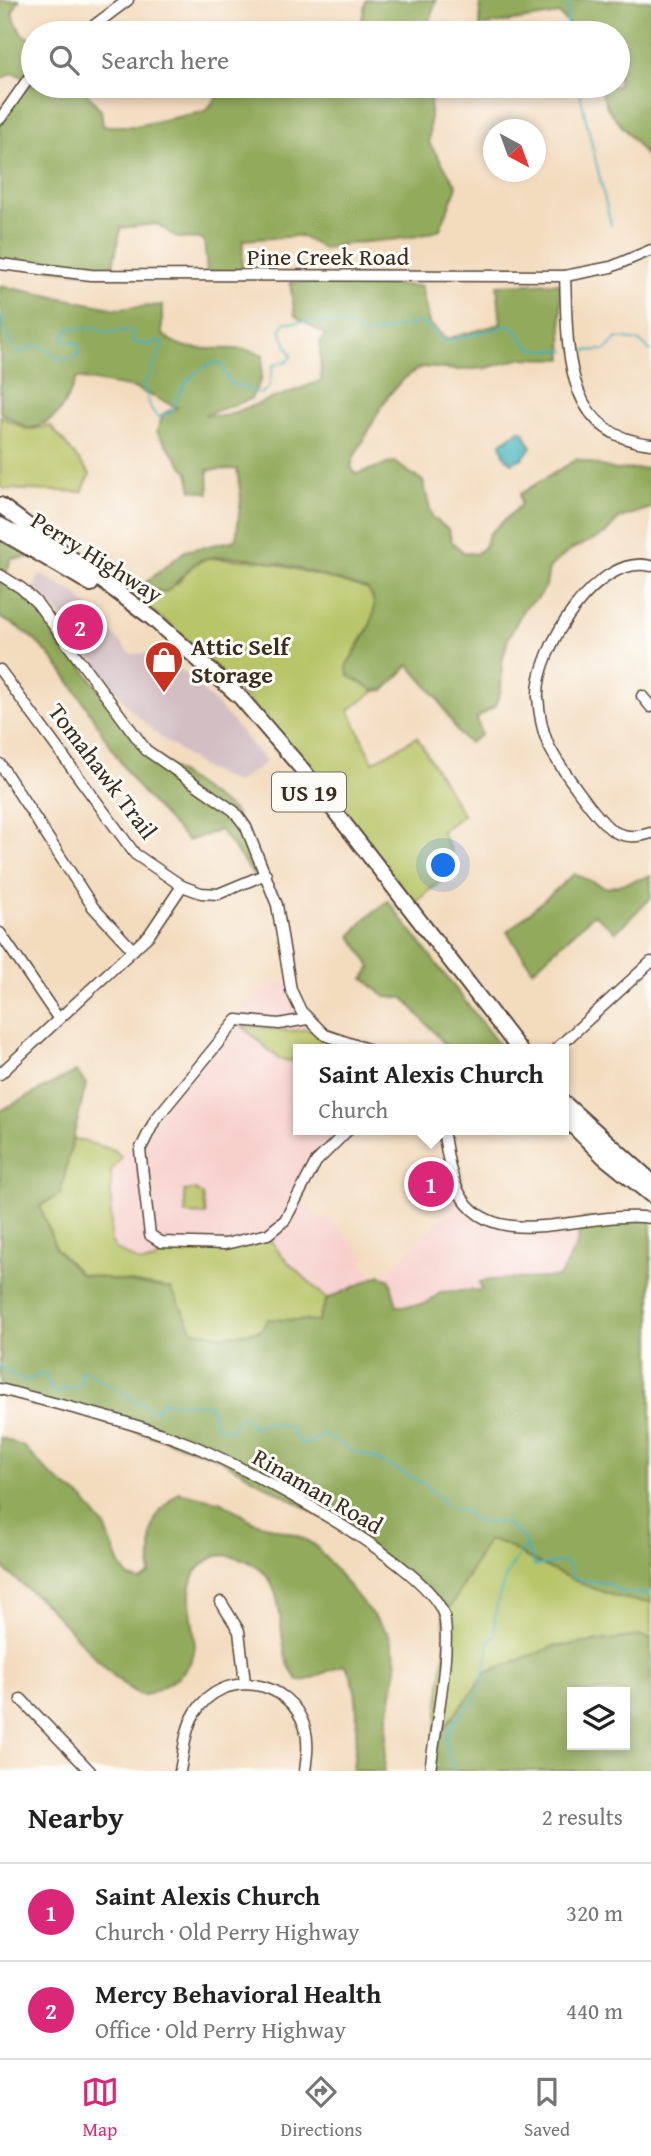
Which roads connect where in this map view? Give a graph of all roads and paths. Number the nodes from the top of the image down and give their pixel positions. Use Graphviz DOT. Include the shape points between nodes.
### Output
graph roads {
  1 [pos="128,0"];
  2 [pos="100,21"];
  3 [pos="21,89"];
  4 [pos="0,120"];
  5 [pos="651,250"];
  6 [pos="0,264"];
  7 [pos="565,276"];
  8 [pos="651,444"];
  9 [pos="0,505"];
  10 [pos="0,524"];
  11 [pos="0,531"];
  12 [pos="651,566"];
  13 [pos="0,575"];
  14 [pos="98,578"];
  15 [pos="0,670"];
  16 [pos="642,696"];
  17 [pos="651,708"];
  18 [pos="0,764"];
  19 [pos="651,833"];
  20 [pos="266,874"];
  21 [pos="182,886"];
  22 [pos="0,933"];
  23 [pos="133,950"];
  24 [pos="651,962"];
  25 [pos="58,1018"];
  26 [pos="307,1019"];
  27 [pos="352,1044"];
  28 [pos="504,1044"];
  29 [pos="515,1044"];
  30 [pos="561,1044"];
  31 [pos="0,1074"];
  32 [pos="569,1107"];
  33 [pos="569,1122"];
  34 [pos="343,1135"];
  35 [pos="444,1135"];
  36 [pos="651,1181"];
  37 [pos="651,1195"];
  38 [pos="651,1217"];
  39 [pos="0,1389"];
  40 [pos="221,1602"];
  41 [pos="245,1684"];
  42 [pos="21,1699"];
  43 [pos="90,1771"];
  44 [pos="180,1771"];
  45 [pos="305,1771"];
  46 [pos="430,1771"];
  1 -- 2 [label="street"];
  3 -- 4 [label="street"];
  5 -- 7 [label="street, Pine Creek Road" via="611,267"];
  6 -- 7 [label="street, Pine Creek Road" via="90,275"];
  7 -- 8 [label="street" via="570,363 578,395 604,426 628,439"];
  9 -- 14 [label="highway"];
  10 -- 14 [label="main road, Perry Highway / US 19"];
  11 -- 28 [label="highway, Perry Highway / US 19" via="128,610 225,694 281,756"];
  12 -- 19 [label="street" via="620,567 590,587 543,664 538,694 548,744 608,828 625,836"];
  13 -- 20 [label="street" via="37,603 146,750 234,811"];
  14 -- 29 [label="highway, Perry Highway / US 19" via="188,648 264,723"];
  15 -- 21 [label="street, Tomahawk Trail" via="135,854"];
  16 -- 17 [label="street"];
  18 -- 23 [label="street" via="93,907"];
  20 -- 21 [label="street" via="218,894"];
  20 -- 26 [label="street" via="285,939 291,990"];
  21 -- 23 [label="street" via="156,927"];
  22 -- 25 [label="street"];
  23 -- 25 [label="street"];
  24 -- 30 [label="street"];
  25 -- 31 [label="street"];
  26 -- 27 [label="street" via="326,1035"];
  26 -- 34 [label="street" via="279,1024 237,1020 155,1120 140,1150 150,1235 161,1242 225,1244 276,1228 293,1208 316,1162"];
  32 -- 36 [label="highway"];
  33 -- 37 [label="highway"];
  35 -- 38 [label="street" via="460,1193 471,1209 492,1223 518,1228 611,1215"];
  39 -- 46 [label="street, Rinaman Road" via="135,1426 210,1454 347,1531 419,1580 440,1606 446,1630"];
  40 -- 41 [label="street" via="239,1631"];
  41 -- 44 [label="street" via="217,1691 198,1709 188,1728"];
  41 -- 45 [label="street" via="276,1690 295,1708 307,1738"];
  42 -- 43 [label="street"];
}
